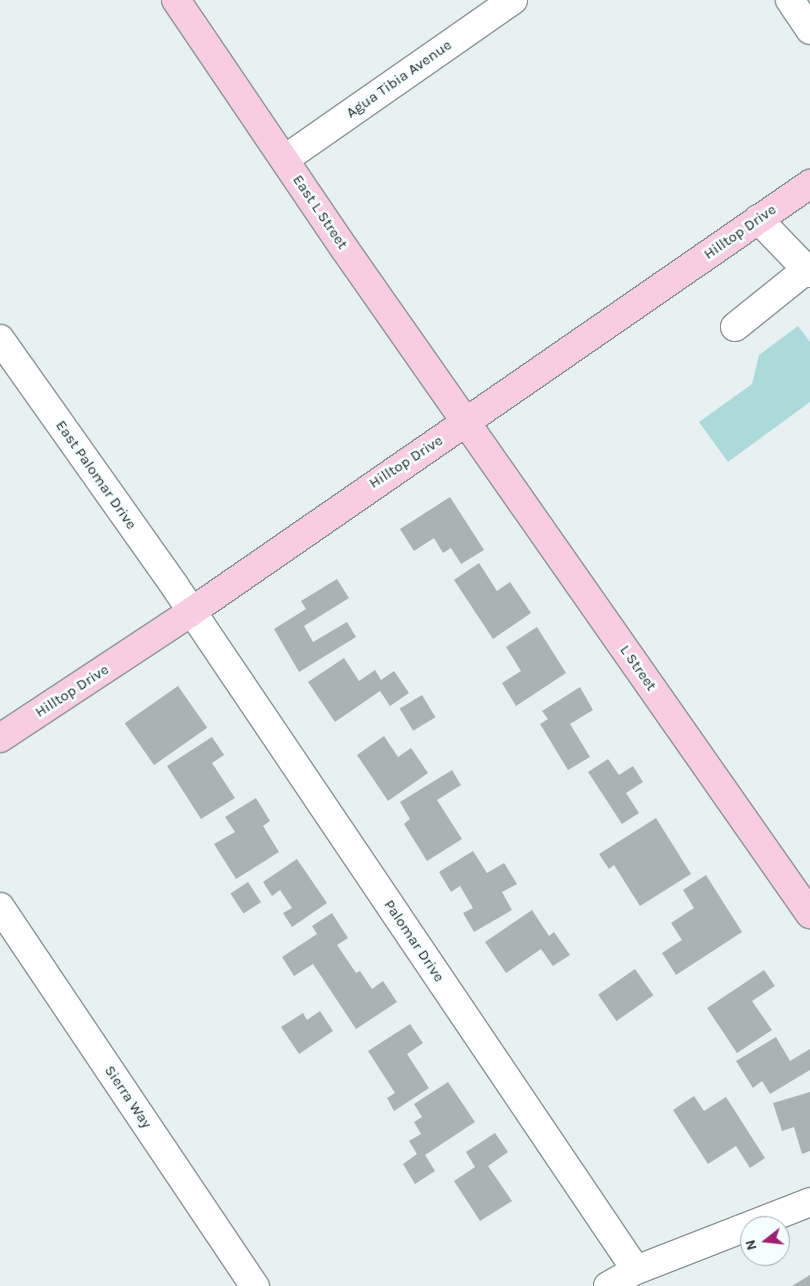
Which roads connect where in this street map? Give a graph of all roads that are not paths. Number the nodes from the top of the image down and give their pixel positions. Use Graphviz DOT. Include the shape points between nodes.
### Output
graph roads {
  1 [pos="176,0"];
  2 [pos="513,0"];
  3 [pos="790,0"];
  4 [pos="810,30"];
  5 [pos="285,159"];
  6 [pos="810,184"];
  7 [pos="758,219"];
  8 [pos="808,272"];
  9 [pos="735,327"];
  10 [pos="0,339"];
  11 [pos="467,422"];
  12 [pos="191,612"];
  13 [pos="0,738"];
  14 [pos="0,907"];
  15 [pos="810,914"];
  16 [pos="810,1202"];
  17 [pos="636,1270"];
  18 [pos="255,1286"];
  19 [pos="608,1286"];
  1 -- 5 [label="main road, East L Street"];
  2 -- 5 [label="street, Agua Tibia Avenue"];
  3 -- 4 [label="street"];
  5 -- 11 [label="main road, East L Street"];
  6 -- 7 [label="main road, Hilltop Drive"];
  7 -- 8 [label="street"];
  7 -- 11 [label="main road, Hilltop Drive"];
  8 -- 9 [label="street"];
  10 -- 12 [label="street, East Palomar Drive"];
  11 -- 12 [label="main road, Hilltop Drive"];
  11 -- 15 [label="main road, L Street"];
  12 -- 13 [label="main road, Hilltop Drive"];
  12 -- 17 [label="street, Palomar Drive"];
  14 -- 18 [label="street, Sierra Way"];
  16 -- 17 [label="street"];
  17 -- 19 [label="street"];
}
